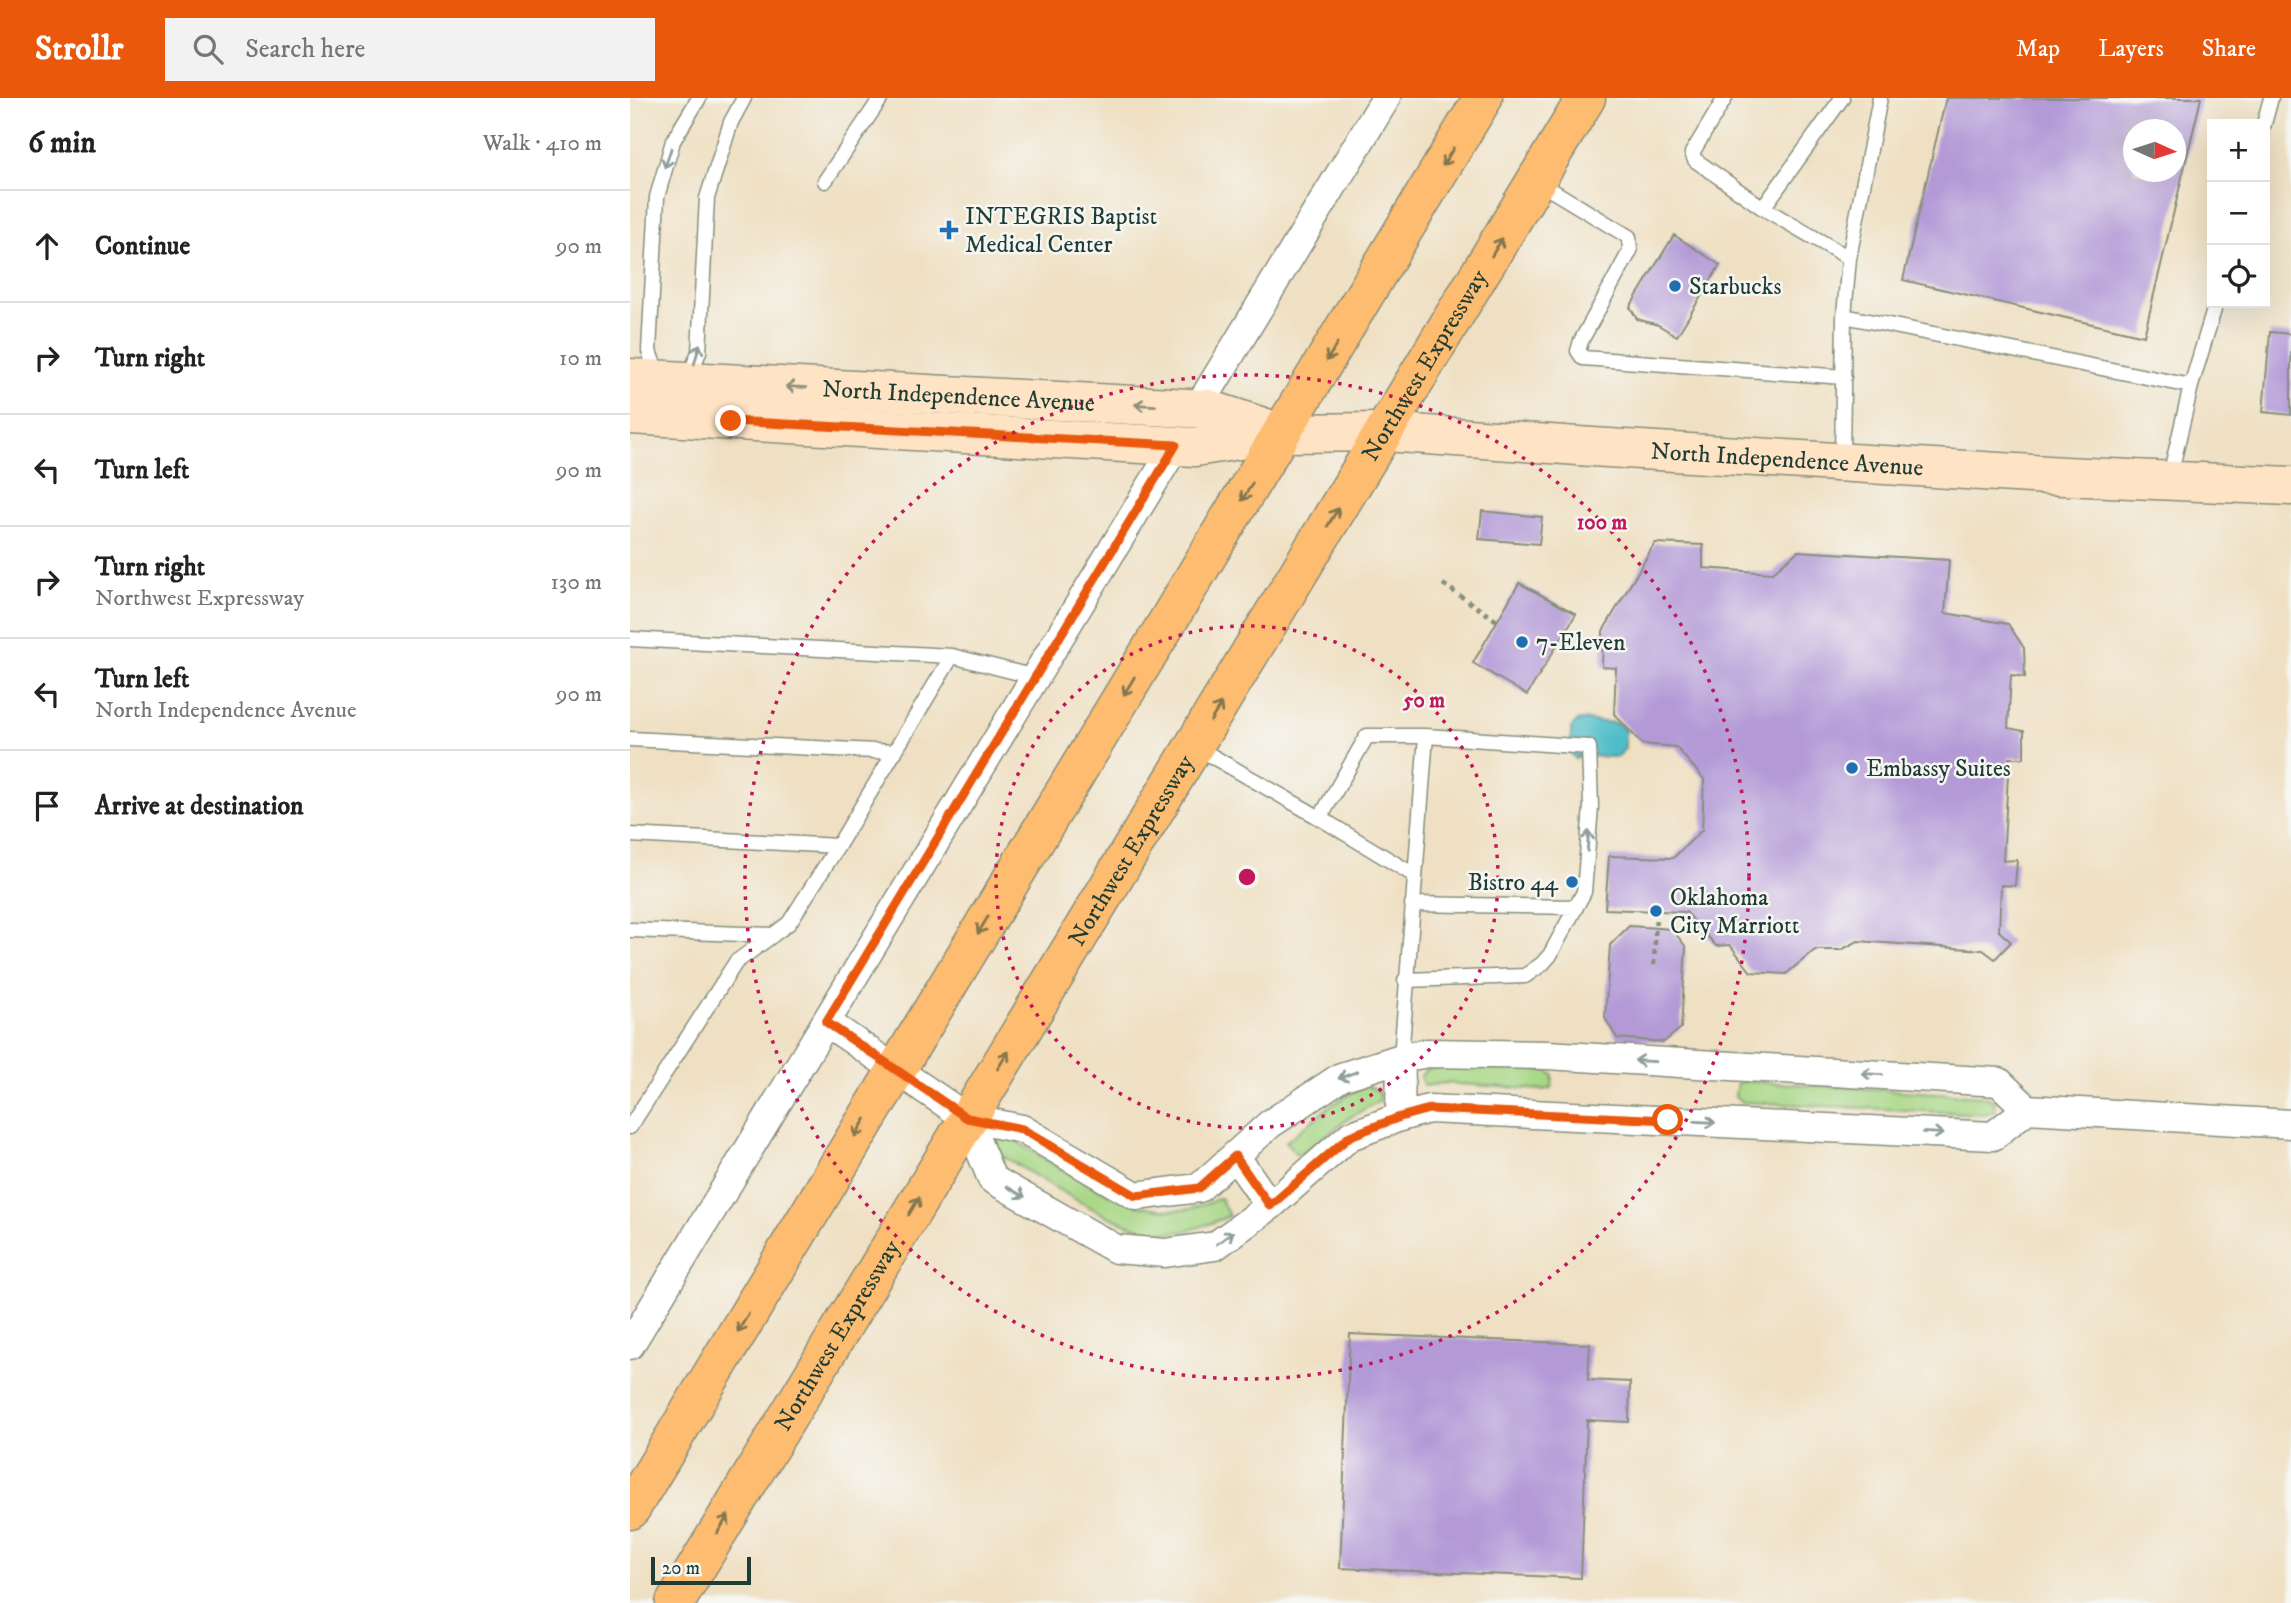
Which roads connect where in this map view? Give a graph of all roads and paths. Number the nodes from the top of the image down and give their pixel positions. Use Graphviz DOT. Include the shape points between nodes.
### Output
graph roads {
  1 [pos="699,98"];
  2 [pos="744,98"];
  3 [pos="881,98"];
  4 [pos="1386,98"];
  5 [pos="1483,98"];
  6 [pos="1586,98"];
  7 [pos="1725,98"];
  8 [pos="1842,98"];
  9 [pos="1880,98"];
  10 [pos="2270,98"];
  11 [pos="2265,119"];
  12 [pos="825,181"];
  13 [pos="1536,181"];
  14 [pos="1763,208"];
  15 [pos="1849,258"];
  16 [pos="2214,308"];
  17 [pos="1844,316"];
  18 [pos="1844,377"];
  19 [pos="2191,386"];
  20 [pos="667,394"];
  21 [pos="1198,408"];
  22 [pos="630,415"];
  23 [pos="1385,432"];
  24 [pos="1283,433"];
  25 [pos="1176,445"];
  26 [pos="1842,462"];
  27 [pos="2168,481"];
  28 [pos="2291,486"];
  29 [pos="1443,583"];
  30 [pos="1497,621"];
  31 [pos="630,639"];
  32 [pos="952,656"];
  33 [pos="1035,677"];
  34 [pos="1426,736"];
  35 [pos="630,740"];
  36 [pos="1195,746"];
  37 [pos="895,752"];
  38 [pos="1320,818"];
  39 [pos="630,835"];
  40 [pos="838,846"];
  41 [pos="1414,874"];
  42 [pos="1412,904"];
  43 [pos="1576,907"];
  44 [pos="1656,911"];
  45 [pos="630,930"];
  46 [pos="773,935"];
  47 [pos="1654,965"];
  48 [pos="1405,980"];
  49 [pos="826,1022"];
  50 [pos="1401,1058"];
  51 [pos="895,1069"];
  52 [pos="2027,1110"];
  53 [pos="1400,1117"];
  54 [pos="967,1118"];
  55 [pos="2291,1124"];
  56 [pos="630,1127"];
  57 [pos="1235,1156"];
  58 [pos="1270,1206"];
  59 [pos="630,1345"];
  60 [pos="630,1510"];
  61 [pos="675,1603"];
  1 -- 20 [label="lane, one-way" via="673,141 657,197 649,351"];
  20 -- 2 [label="lane, one-way" via="699,352 707,198 731,122"];
  3 -- 12 [label="lane"];
  4 -- 21 [label="street"];
  5 -- 24 [label="highway, one-way"];
  6 -- 13 [label="highway, Northwest Expressway"];
  7 -- 14 [label="lane" via="1692,153 1695,160"];
  8 -- 14 [label="lane"];
  9 -- 15 [label="lane"];
  10 -- 11 [label="lane"];
  13 -- 18 [label="lane" via="1629,237 1631,244 1581,341 1578,351 1583,358"];
  23 -- 13 [label="highway, Northwest Expressway, one-way"];
  14 -- 15 [label="lane"];
  15 -- 17 [label="lane"];
  16 -- 19 [label="lane"];
  17 -- 18 [label="lane"];
  17 -- 19 [label="lane"];
  18 -- 26 [label="lane"];
  19 -- 27 [label="lane"];
  21 -- 20 [label="street, North Independence Avenue, one-way"];
  20 -- 22 [label="street, North Independence Avenue"];
  20 -- 25 [label="street, North Independence Avenue"];
  21 -- 24 [label="street, North Independence Avenue"];
  23 -- 24 [label="street, North Independence Avenue"];
  23 -- 26 [label="street, North Independence Avenue"];
  36 -- 23 [label="highway, Northwest Expressway, one-way"];
  24 -- 25 [label="street, North Independence Avenue" via="1195,447"];
  24 -- 51 [label="highway, one-way"];
  25 -- 33 [label="street"];
  26 -- 27 [label="street, North Independence Avenue"];
  27 -- 28 [label="street, North Independence Avenue"];
  29 -- 30 [label="path"];
  31 -- 32 [label="lane"];
  32 -- 33 [label="lane"];
  32 -- 37 [label="lane"];
  33 -- 49 [label="street"];
  34 -- 38 [label="lane" via="1367,736"];
  34 -- 41 [label="lane"];
  43 -- 34 [label="lane, one-way" via="1584,892 1591,807 1589,747"];
  35 -- 37 [label="lane"];
  36 -- 38 [label="lane"];
  54 -- 36 [label="highway, Northwest Expressway, one-way"];
  37 -- 40 [label="lane"];
  38 -- 41 [label="lane"];
  39 -- 40 [label="lane"];
  40 -- 46 [label="lane" via="789,923"];
  41 -- 42 [label="lane"];
  42 -- 43 [label="lane"];
  42 -- 48 [label="lane"];
  43 -- 48 [label="lane" via="1550,955 1525,976"];
  44 -- 47 [label="path"];
  45 -- 46 [label="lane"];
  46 -- 56 [label="lane" via="736,962"];
  48 -- 50 [label="lane"];
  49 -- 51 [label="street"];
  49 -- 59 [label="street"];
  52 -- 50 [label="street, one-way" via="1999,1082 1547,1055 1428,1053"];
  50 -- 53 [label="street"];
  50 -- 57 [label="street, one-way" via="1341,1077 1270,1124"];
  51 -- 54 [label="street"];
  51 -- 60 [label="highway, one-way"];
  53 -- 52 [label="street, one-way" via="1429,1109 1993,1136"];
  52 -- 55 [label="street"];
  53 -- 58 [label="street" via="1350,1136"];
  54 -- 57 [label="street" via="1022,1129 1136,1196 1199,1188"];
  54 -- 58 [label="street, one-way" via="992,1179 1116,1249 1165,1253 1215,1245"];
  61 -- 54 [label="highway, Northwest Expressway, one-way"];
  57 -- 58 [label="street"];
}
